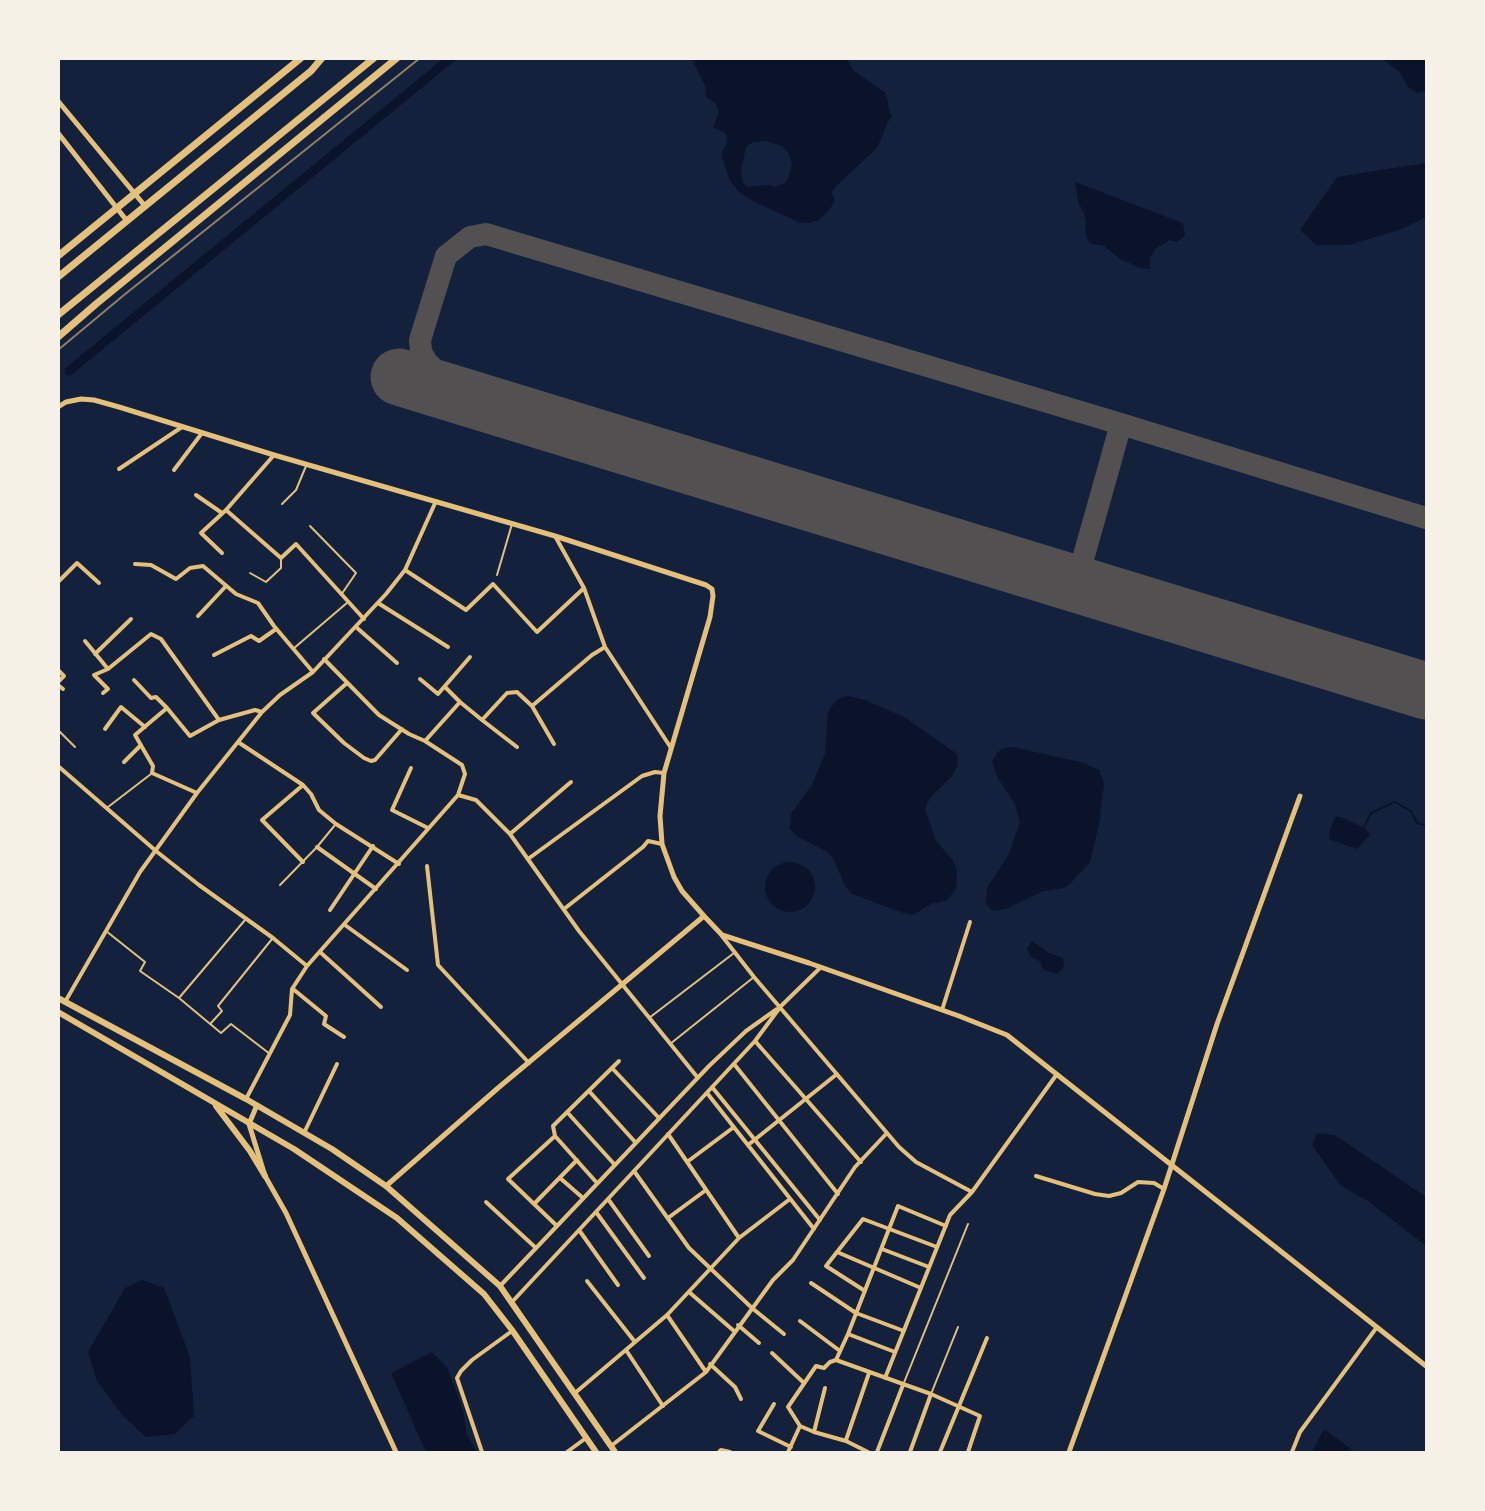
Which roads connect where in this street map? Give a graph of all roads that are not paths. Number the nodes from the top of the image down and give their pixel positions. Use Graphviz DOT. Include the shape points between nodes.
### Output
graph roads {
  1 [pos="301,58"];
  2 [pos="322,58"];
  3 [pos="374,58"];
  4 [pos="396,58"];
  5 [pos="58,101"];
  6 [pos="58,133"];
  7 [pos="256,154"];
  8 [pos="265,166"];
  9 [pos="135,194"];
  10 [pos="145,206"];
  11 [pos="117,209"];
  12 [pos="127,221"];
  13 [pos="58,256"];
  14 [pos="58,277"];
  15 [pos="58,315"];
  16 [pos="58,337"];
  17 [pos="58,407"];
  18 [pos="183,427"];
  19 [pos="202,433"];
  20 [pos="274,455"];
  21 [pos="306,464"];
  22 [pos="119,470"];
  23 [pos="174,470"];
  24 [pos="196,495"];
  25 [pos="436,501"];
  26 [pos="282,504"];
  27 [pos="224,512"];
  28 [pos="512,524"];
  29 [pos="310,526"];
  30 [pos="555,536"];
  31 [pos="222,553"];
  32 [pos="281,558"];
  33 [pos="135,564"];
  34 [pos="405,570"];
  35 [pos="250,573"];
  36 [pos="496,575"];
  37 [pos="58,582"];
  38 [pos="99,583"];
  39 [pos="226,586"];
  40 [pos="584,588"];
  41 [pos="341,595"];
  42 [pos="348,602"];
  43 [pos="378,603"];
  44 [pos="198,616"];
  45 [pos="131,619"];
  46 [pos="364,619"];
  47 [pos="356,627"];
  48 [pos="276,629"];
  49 [pos="85,641"];
  50 [pos="448,647"];
  51 [pos="605,647"];
  52 [pos="293,649"];
  53 [pos="95,654"];
  54 [pos="214,655"];
  55 [pos="470,657"];
  56 [pos="324,659"];
  57 [pos="397,663"];
  58 [pos="108,669"];
  59 [pos="58,670"];
  60 [pos="313,672"];
  61 [pos="420,679"];
  62 [pos="134,680"];
  63 [pos="58,683"];
  64 [pos="347,683"];
  65 [pos="445,687"];
  66 [pos="63,689"];
  67 [pos="103,693"];
  68 [pos="460,702"];
  69 [pos="532,706"];
  70 [pos="167,708"];
  71 [pos="262,712"];
  72 [pos="219,720"];
  73 [pos="482,720"];
  74 [pos="144,727"];
  75 [pos="105,729"];
  76 [pos="402,729"];
  77 [pos="58,730"];
  78 [pos="425,741"];
  79 [pos="238,742"];
  80 [pos="554,744"];
  81 [pos="141,745"];
  82 [pos="75,747"];
  83 [pos="517,747"];
  84 [pos="672,749"];
  85 [pos="124,762"];
  86 [pos="58,766"];
  87 [pos="411,768"];
  88 [pos="152,773"];
  89 [pos="664,773"];
  90 [pos="571,782"];
  91 [pos="303,785"];
  92 [pos="197,793"];
  93 [pos="458,795"];
  94 [pos="1300,796"];
  95 [pos="108,807"];
  96 [pos="336,824"];
  97 [pos="428,828"];
  98 [pos="510,834"];
  99 [pos="662,844"];
  100 [pos="373,846"];
  101 [pos="317,847"];
  102 [pos="156,851"];
  103 [pos="528,859"];
  104 [pos="303,862"];
  105 [pos="399,864"];
  106 [pos="427,866"];
  107 [pos="354,873"];
  108 [pos="280,885"];
  109 [pos="376,890"];
  110 [pos="564,909"];
  111 [pos="330,910"];
  112 [pos="704,916"];
  113 [pos="247,918"];
  114 [pos="970,922"];
  115 [pos="345,925"];
  116 [pos="106,931"];
  117 [pos="722,935"];
  118 [pos="273,938"];
  119 [pos="320,952"];
  120 [pos="734,954"];
  121 [pos="307,966"];
  122 [pos="820,968"];
  123 [pos="406,970"];
  124 [pos="754,977"];
  125 [pos="622,985"];
  126 [pos="292,989"];
  127 [pos="58,998"];
  128 [pos="179,998"];
  129 [pos="65,1002"];
  130 [pos="780,1006"];
  131 [pos="381,1007"];
  132 [pos="942,1010"];
  133 [pos="58,1012"];
  134 [pos="649,1018"];
  135 [pos="211,1023"];
  136 [pos="344,1037"];
  137 [pos="755,1041"];
  138 [pos="670,1044"];
  139 [pos="270,1054"];
  140 [pos="620,1061"];
  141 [pos="529,1063"];
  142 [pos="338,1064"];
  143 [pos="734,1064"];
  144 [pos="612,1068"];
  145 [pos="837,1074"];
  146 [pos="1057,1074"];
  147 [pos="698,1078"];
  148 [pos="712,1087"];
  149 [pos="589,1090"];
  150 [pos="707,1093"];
  151 [pos="805,1098"];
  152 [pos="246,1099"];
  153 [pos="214,1103"];
  154 [pos="257,1105"];
  155 [pos="567,1112"];
  156 [pos="659,1118"];
  157 [pos="778,1120"];
  158 [pos="249,1124"];
  159 [pos="734,1127"];
  160 [pos="304,1133"];
  161 [pos="668,1134"];
  162 [pos="886,1134"];
  163 [pos="555,1136"];
  164 [pos="755,1139"];
  165 [pos="636,1143"];
  166 [pos="748,1145"];
  167 [pos="577,1160"];
  168 [pos="687,1162"];
  169 [pos="861,1162"];
  170 [pos="1173,1164"];
  171 [pos="615,1165"];
  172 [pos="634,1171"];
  173 [pos="266,1176"];
  174 [pos="1036,1176"];
  175 [pos="560,1178"];
  176 [pos="597,1183"];
  177 [pos="386,1185"];
  178 [pos="1164,1189"];
  179 [pos="706,1190"];
  180 [pos="972,1192"];
  181 [pos="838,1194"];
  182 [pos="583,1198"];
  183 [pos="608,1199"];
  184 [pos="790,1199"];
  185 [pos="486,1202"];
  186 [pos="534,1204"];
  187 [pos="596,1212"];
  188 [pos="668,1218"];
  189 [pos="820,1220"];
  190 [pos="968,1224"];
  191 [pos="557,1226"];
  192 [pos="946,1226"];
  193 [pos="814,1229"];
  194 [pos="579,1230"];
  195 [pos="889,1230"];
  196 [pos="739,1238"];
  197 [pos="937,1247"];
  198 [pos="536,1248"];
  199 [pos="882,1249"];
  200 [pos="837,1252"];
  201 [pos="649,1256"];
  202 [pos="929,1267"];
  203 [pos="874,1268"];
  204 [pos="711,1269"];
  205 [pos="644,1278"];
  206 [pos="587,1281"];
  207 [pos="811,1283"];
  208 [pos="618,1285"];
  209 [pos="500,1286"];
  210 [pos="921,1288"];
  211 [pos="865,1291"];
  212 [pos="689,1292"];
  213 [pos="512,1302"];
  214 [pos="752,1308"];
  215 [pos="856,1313"];
  216 [pos="667,1315"];
  217 [pos="800,1321"];
  218 [pos="738,1325"];
  219 [pos="958,1327"];
  220 [pos="1377,1327"];
  221 [pos="512,1330"];
  222 [pos="904,1331"];
  223 [pos="734,1332"];
  224 [pos="784,1334"];
  225 [pos="848,1334"];
  226 [pos="987,1338"];
  227 [pos="635,1342"];
  228 [pos="759,1343"];
  229 [pos="626,1350"];
  230 [pos="840,1351"];
  231 [pos="896,1352"];
  232 [pos="772,1353"];
  233 [pos="836,1360"];
  234 [pos="710,1364"];
  235 [pos="1426,1366"];
  236 [pos="706,1372"];
  237 [pos="869,1373"];
  238 [pos="885,1378"];
  239 [pos="804,1383"];
  240 [pos="903,1385"];
  241 [pos="825,1388"];
  242 [pos="574,1394"];
  243 [pos="931,1394"];
  244 [pos="741,1399"];
  245 [pos="774,1404"];
  246 [pos="663,1406"];
  247 [pos="958,1406"];
  248 [pos="800,1426"];
  249 [pos="814,1432"];
  250 [pos="586,1438"];
  251 [pos="846,1441"];
  252 [pos="791,1447"];
  253 [pos="613,1449"];
  254 [pos="396,1452"];
  255 [pos="482,1452"];
  256 [pos="567,1452"];
  257 [pos="596,1452"];
  258 [pos="719,1452"];
  259 [pos="730,1452"];
  260 [pos="788,1452"];
  261 [pos="868,1452"];
  262 [pos="877,1452"];
  263 [pos="910,1452"];
  264 [pos="940,1452"];
  265 [pos="968,1452"];
  266 [pos="1069,1452"];
  267 [pos="1292,1452"];
  1 -- 9 [label="highway"];
  2 -- 10 [label="highway"];
  3 -- 7 [label="highway"];
  4 -- 8 [label="highway"];
  5 -- 9 [label="street"];
  6 -- 11 [label="street"];
  7 -- 8 [label="highway"];
  7 -- 15 [label="highway"];
  8 -- 16 [label="highway"];
  9 -- 10 [label="street"];
  9 -- 11 [label="highway"];
  10 -- 12 [label="highway"];
  11 -- 12 [label="street"];
  11 -- 13 [label="highway"];
  12 -- 14 [label="highway"];
  17 -- 18 [label="street" via="74,400 94,400"];
  18 -- 19 [label="street"];
  18 -- 22 [label="street"];
  19 -- 20 [label="street"];
  19 -- 23 [label="street"];
  20 -- 21 [label="street"];
  20 -- 27 [label="street"];
  21 -- 25 [label="street"];
  21 -- 26 [label="lane" via="296,490"];
  24 -- 27 [label="street"];
  25 -- 28 [label="street"];
  25 -- 34 [label="street"];
  27 -- 31 [label="street" via="201,533"];
  27 -- 32 [label="street"];
  28 -- 30 [label="street"];
  28 -- 36 [label="lane"];
  29 -- 41 [label="lane" via="356,573"];
  30 -- 40 [label="street"];
  30 -- 84 [label="street" via="712,589 710,617"];
  32 -- 35 [label="lane" via="281,568 266,582"];
  32 -- 41 [label="street" via="296,544"];
  33 -- 39 [label="street" via="150,565 176,579 190,567 203,566"];
  34 -- 40 [label="street" via="466,610 493,584 537,632"];
  34 -- 43 [label="street"];
  37 -- 38 [label="street" via="77,564"];
  39 -- 44 [label="street"];
  39 -- 48 [label="street" via="258,603"];
  40 -- 51 [label="street"];
  41 -- 42 [label="street"];
  42 -- 46 [label="street"];
  42 -- 52 [label="lane"];
  43 -- 46 [label="street"];
  43 -- 50 [label="street"];
  45 -- 53 [label="street"];
  46 -- 47 [label="street"];
  47 -- 56 [label="street"];
  47 -- 57 [label="street"];
  48 -- 52 [label="street"];
  48 -- 54 [label="street" via="259,641 251,636"];
  49 -- 53 [label="street"];
  51 -- 69 [label="street"];
  51 -- 84 [label="street"];
  52 -- 60 [label="street"];
  53 -- 58 [label="street"];
  55 -- 65 [label="street"];
  56 -- 60 [label="street"];
  56 -- 64 [label="street"];
  58 -- 67 [label="street" via="94,675 108,689"];
  58 -- 72 [label="street" via="151,634 161,639"];
  59 -- 63 [label="street" via="64,676"];
  60 -- 71 [label="street"];
  61 -- 65 [label="street" via="438,694"];
  62 -- 70 [label="street"];
  63 -- 66 [label="street"];
  64 -- 76 [label="street" via="379,715"];
  64 -- 76 [label="street" via="313,713 344,743 364,758 375,760"];
  65 -- 68 [label="street"];
  68 -- 73 [label="street"];
  68 -- 78 [label="street"];
  69 -- 73 [label="street" via="517,692 507,693"];
  69 -- 80 [label="street"];
  70 -- 72 [label="street" via="190,736"];
  70 -- 74 [label="street"];
  71 -- 72 [label="street" via="255,710"];
  71 -- 79 [label="street"];
  73 -- 83 [label="street"];
  74 -- 75 [label="street" via="121,707"];
  74 -- 81 [label="street" via="135,735"];
  76 -- 78 [label="street"];
  77 -- 82 [label="lane"];
  78 -- 93 [label="street" via="462,765 465,774"];
  79 -- 91 [label="street"];
  79 -- 92 [label="street"];
  81 -- 85 [label="street"];
  81 -- 88 [label="street" via="153,766"];
  84 -- 89 [label="street"];
  86 -- 95 [label="street"];
  87 -- 97 [label="street" via="392,810"];
  88 -- 92 [label="street"];
  88 -- 95 [label="lane"];
  89 -- 99 [label="street"];
  89 -- 103 [label="street" via="642,776"];
  90 -- 98 [label="street"];
  91 -- 96 [label="street" via="319,810"];
  91 -- 104 [label="street" via="262,820"];
  92 -- 102 [label="street"];
  93 -- 97 [label="street"];
  93 -- 98 [label="street" via="476,800"];
  94 -- 170 [label="street" via="1217,1024"];
  95 -- 102 [label="street"];
  96 -- 100 [label="street"];
  96 -- 101 [label="lane"];
  97 -- 105 [label="street"];
  98 -- 103 [label="street"];
  99 -- 110 [label="street" via="648,841"];
  99 -- 112 [label="street" via="678,884"];
  100 -- 105 [label="street"];
  100 -- 107 [label="street"];
  101 -- 104 [label="lane"];
  101 -- 107 [label="street"];
  102 -- 113 [label="street"];
  102 -- 116 [label="street"];
  103 -- 110 [label="street"];
  104 -- 108 [label="lane"];
  105 -- 109 [label="street"];
  106 -- 141 [label="street" via="438,964"];
  107 -- 109 [label="street"];
  107 -- 111 [label="street"];
  109 -- 115 [label="street"];
  110 -- 125 [label="street"];
  112 -- 117 [label="street"];
  112 -- 125 [label="street"];
  113 -- 118 [label="street"];
  113 -- 128 [label="lane"];
  114 -- 132 [label="street"];
  115 -- 119 [label="street"];
  115 -- 123 [label="street"];
  116 -- 128 [label="lane" via="145,962 140,971"];
  116 -- 129 [label="street"];
  117 -- 120 [label="street"];
  117 -- 122 [label="street"];
  118 -- 121 [label="street"];
  118 -- 135 [label="lane" via="218,1006 222,1011"];
  119 -- 121 [label="street"];
  119 -- 131 [label="street"];
  120 -- 124 [label="street"];
  120 -- 134 [label="lane"];
  121 -- 126 [label="street"];
  122 -- 130 [label="street"];
  122 -- 132 [label="street"];
  124 -- 130 [label="street"];
  124 -- 138 [label="lane"];
  125 -- 134 [label="street"];
  125 -- 141 [label="street"];
  126 -- 136 [label="street" via="326,1016 324,1024"];
  126 -- 139 [label="street" via="290,1015"];
  127 -- 129 [label="main road"];
  128 -- 135 [label="lane"];
  129 -- 152 [label="main road"];
  130 -- 137 [label="street"];
  130 -- 145 [label="street"];
  130 -- 147 [label="street" via="746,1031"];
  132 -- 146 [label="street" via="1007,1035"];
  133 -- 153 [label="main road"];
  134 -- 138 [label="street"];
  135 -- 139 [label="lane" via="221,1033 231,1024"];
  137 -- 143 [label="street"];
  137 -- 151 [label="street"];
  138 -- 147 [label="street"];
  139 -- 152 [label="street"];
  140 -- 144 [label="street"];
  141 -- 177 [label="street"];
  142 -- 160 [label="street"];
  143 -- 148 [label="street"];
  143 -- 157 [label="street"];
  144 -- 149 [label="street"];
  144 -- 156 [label="street"];
  145 -- 151 [label="street"];
  145 -- 162 [label="street"];
  146 -- 170 [label="street"];
  146 -- 180 [label="street"];
  147 -- 156 [label="street"];
  148 -- 150 [label="street"];
  148 -- 164 [label="street"];
  149 -- 155 [label="street"];
  149 -- 165 [label="street"];
  150 -- 159 [label="street"];
  150 -- 161 [label="street"];
  151 -- 157 [label="street"];
  151 -- 169 [label="street"];
  152 -- 154 [label="main road"];
  153 -- 158 [label="main road"];
  153 -- 173 [label="main road"];
  154 -- 158 [label="street"];
  154 -- 160 [label="main road"];
  155 -- 163 [label="street" via="552,1126"];
  155 -- 171 [label="street"];
  156 -- 165 [label="street"];
  157 -- 164 [label="street"];
  157 -- 181 [label="street"];
  158 -- 173 [label="street"];
  158 -- 221 [label="main road" via="397,1218 484,1294"];
  159 -- 166 [label="street"];
  159 -- 168 [label="street"];
  160 -- 177 [label="main road"];
  161 -- 168 [label="street"];
  161 -- 172 [label="street"];
  162 -- 169 [label="street"];
  162 -- 180 [label="street" via="916,1162"];
  163 -- 167 [label="street"];
  163 -- 186 [label="street" via="508,1179"];
  164 -- 166 [label="street"];
  164 -- 189 [label="street"];
  165 -- 171 [label="street"];
  166 -- 184 [label="street"];
  167 -- 175 [label="street"];
  167 -- 176 [label="street"];
  168 -- 179 [label="street"];
  169 -- 181 [label="street"];
  170 -- 178 [label="street"];
  170 -- 220 [label="street"];
  171 -- 176 [label="street"];
  172 -- 183 [label="street"];
  172 -- 188 [label="street"];
  173 -- 254 [label="street"];
  174 -- 178 [label="street" via="1109,1196 1138,1182 1154,1183"];
  175 -- 182 [label="street"];
  175 -- 186 [label="street"];
  176 -- 182 [label="street"];
  177 -- 209 [label="main road"];
  178 -- 266 [label="street"];
  179 -- 188 [label="street"];
  179 -- 196 [label="street"];
  180 -- 192 [label="street" via="950,1215"];
  181 -- 189 [label="street"];
  182 -- 191 [label="street"];
  183 -- 187 [label="street"];
  183 -- 201 [label="street"];
  184 -- 193 [label="street"];
  184 -- 196 [label="street"];
  185 -- 198 [label="street"];
  186 -- 191 [label="street"];
  187 -- 194 [label="street"];
  187 -- 205 [label="street"];
  188 -- 204 [label="street" via="689,1248"];
  189 -- 193 [label="street"];
  190 -- 240 [label="lane"];
  191 -- 198 [label="street"];
  192 -- 195 [label="street" via="898,1206"];
  192 -- 197 [label="street"];
  193 -- 214 [label="street"];
  194 -- 208 [label="street"];
  194 -- 213 [label="street"];
  195 -- 197 [label="street"];
  195 -- 199 [label="street"];
  195 -- 200 [label="street" via="863,1219"];
  196 -- 204 [label="street"];
  197 -- 202 [label="street"];
  198 -- 209 [label="street"];
  199 -- 202 [label="street"];
  199 -- 203 [label="street"];
  200 -- 203 [label="street"];
  200 -- 211 [label="street" via="826,1266"];
  202 -- 210 [label="street"];
  203 -- 210 [label="street"];
  203 -- 211 [label="street"];
  204 -- 212 [label="street"];
  204 -- 214 [label="street"];
  206 -- 227 [label="street"];
  207 -- 215 [label="street"];
  209 -- 213 [label="main road"];
  210 -- 222 [label="street"];
  211 -- 215 [label="street"];
  212 -- 216 [label="street"];
  212 -- 223 [label="street"];
  213 -- 242 [label="main road"];
  214 -- 218 [label="street"];
  214 -- 224 [label="street"];
  215 -- 222 [label="street"];
  215 -- 225 [label="street"];
  216 -- 227 [label="street"];
  216 -- 236 [label="street"];
  217 -- 230 [label="street"];
  218 -- 223 [label="street"];
  218 -- 228 [label="street"];
  219 -- 243 [label="lane"];
  220 -- 235 [label="street"];
  220 -- 267 [label="street" via="1300,1432"];
  221 -- 250 [label="main road"];
  221 -- 255 [label="street" via="472,1360 457,1378"];
  222 -- 231 [label="street"];
  223 -- 234 [label="street"];
  225 -- 230 [label="street"];
  225 -- 231 [label="street"];
  226 -- 247 [label="street"];
  227 -- 229 [label="street"];
  229 -- 242 [label="street"];
  229 -- 246 [label="street"];
  230 -- 233 [label="street"];
  231 -- 238 [label="street"];
  232 -- 239 [label="street"];
  233 -- 237 [label="street"];
  233 -- 239 [label="street" via="824,1368 816,1366"];
  234 -- 236 [label="street"];
  234 -- 244 [label="street"];
  236 -- 246 [label="street"];
  237 -- 238 [label="street"];
  237 -- 251 [label="street"];
  238 -- 240 [label="street"];
  239 -- 248 [label="street" via="788,1407"];
  240 -- 243 [label="street"];
  240 -- 262 [label="street"];
  241 -- 249 [label="street"];
  242 -- 253 [label="main road"];
  243 -- 247 [label="street"];
  243 -- 263 [label="street"];
  245 -- 252 [label="street" via="758,1431"];
  246 -- 253 [label="street"];
  247 -- 264 [label="street"];
  247 -- 265 [label="street" via="980,1416"];
  248 -- 249 [label="street"];
  248 -- 252 [label="street"];
  249 -- 251 [label="street"];
  250 -- 256 [label="street"];
  250 -- 257 [label="main road"];
  251 -- 261 [label="street"];
  252 -- 260 [label="street"];
  258 -- 259 [label="street"];
}
